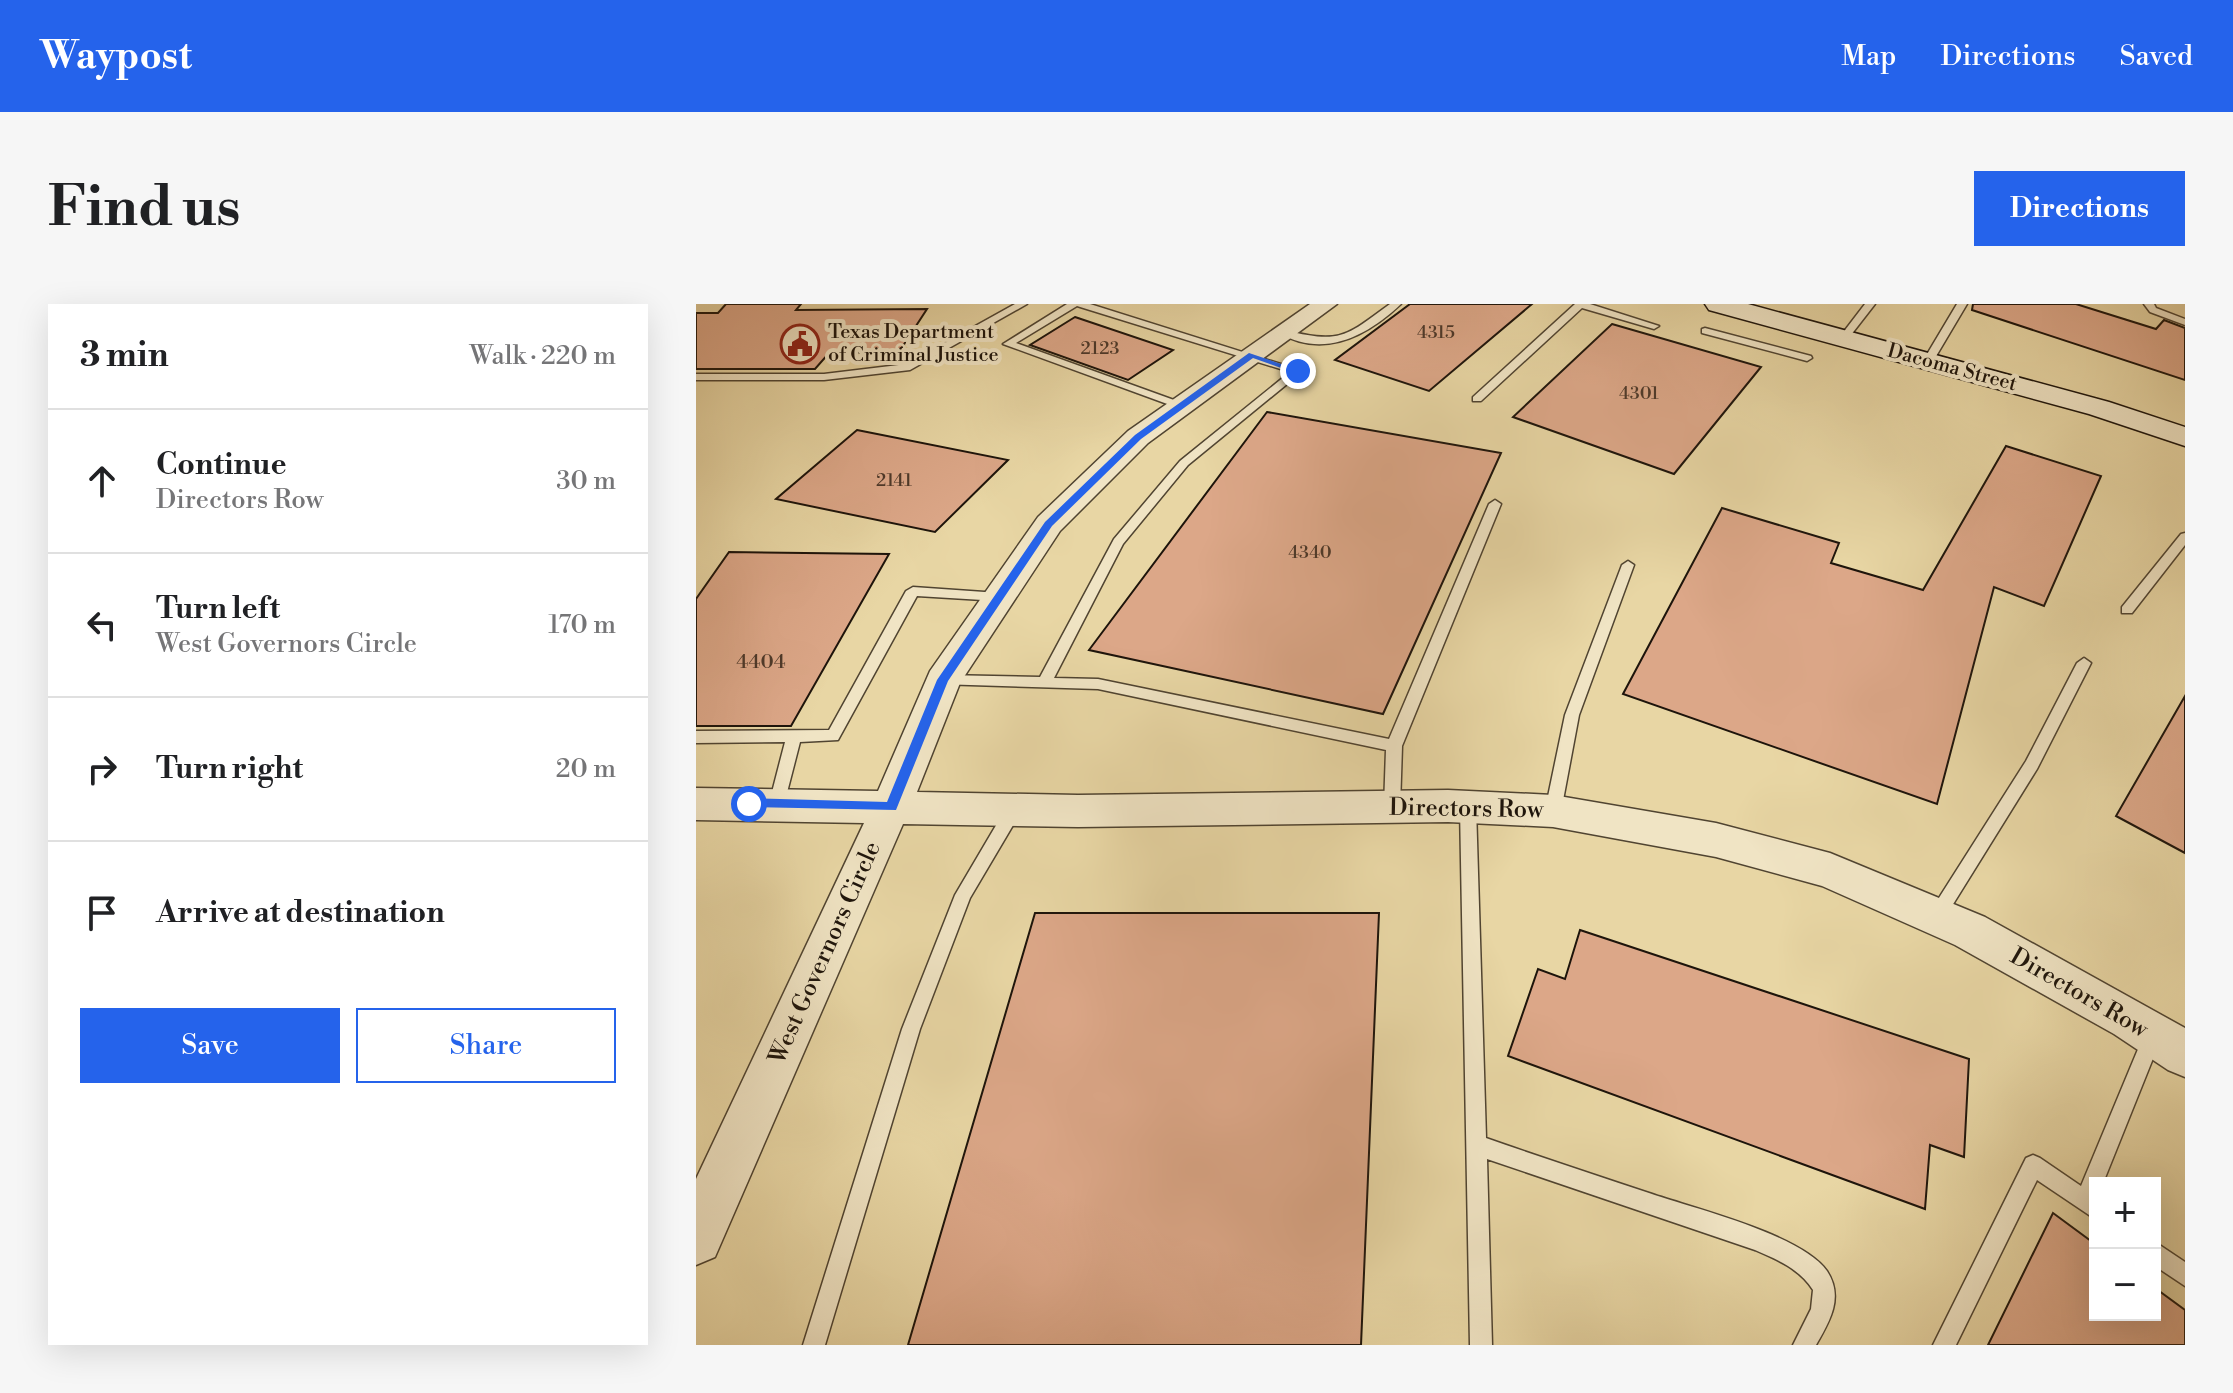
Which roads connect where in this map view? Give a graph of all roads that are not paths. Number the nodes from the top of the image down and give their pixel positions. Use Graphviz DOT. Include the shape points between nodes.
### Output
graph roads {
  1 [pos="1022,304"];
  2 [pos="1077,304"];
  3 [pos="1325,304"];
  4 [pos="1396,304"];
  5 [pos="1581,304"];
  6 [pos="1718,304"];
  7 [pos="1853,304"];
  8 [pos="1962,304"];
  9 [pos="2149,304"];
  10 [pos="1868,306"];
  11 [pos="2185,322"];
  12 [pos="1654,326"];
  13 [pos="1705,331"];
  14 [pos="1284,333"];
  15 [pos="1844,338"];
  16 [pos="1252,355"];
  17 [pos="1807,358"];
  18 [pos="1928,361"];
  19 [pos="696,377"];
  20 [pos="1477,399"];
  21 [pos="1181,406"];
  22 [pos="2185,437"];
  23 [pos="1495,504"];
  24 [pos="2185,537"];
  25 [pos="1628,565"];
  26 [pos="999,597"];
  27 [pos="2127,610"];
  28 [pos="2084,663"];
  29 [pos="943,680"];
  30 [pos="1045,682"];
  31 [pos="794,736"];
  32 [pos="696,737"];
  33 [pos="1394,746"];
  34 [pos="696,804"];
  35 [pos="777,804"];
  36 [pos="891,807"];
  37 [pos="1392,807"];
  38 [pos="1468,807"];
  39 [pos="1014,810"];
  40 [pos="1553,811"];
  41 [pos="1936,917"];
  42 [pos="2170,1044"];
  43 [pos="1476,1145"];
  44 [pos="2104,1177"];
  45 [pos="2089,1204"];
  46 [pos="696,1238"];
  47 [pos="2161,1257"];
  48 [pos="2185,1275"];
  49 [pos="814,1345"];
  50 [pos="1481,1345"];
  51 [pos="1804,1345"];
  52 [pos="1944,1345"];
  1 -- 19 [label="lane" via="910,367 824,377"];
  2 -- 16 [label="lane"];
  2 -- 21 [label="lane" via="1008,344"];
  3 -- 14 [label="street, West Governors Circle"];
  4 -- 14 [label="lane" via="1337,343"];
  5 -- 12 [label="lane"];
  5 -- 20 [label="lane"];
  6 -- 15 [label="main road, Dacoma Street"];
  7 -- 10 [label="lane"];
  8 -- 18 [label="lane"];
  9 -- 11 [label="lane"];
  10 -- 15 [label="lane"];
  13 -- 17 [label="lane"];
  14 -- 16 [label="street, West Governors Circle"];
  15 -- 18 [label="main road, Dacoma Street"];
  16 -- 21 [label="street, West Governors Circle"];
  16 -- 30 [label="lane" via="1298,371 1184,463 1118,542"];
  18 -- 22 [label="main road, Dacoma Street"];
  21 -- 26 [label="street, West Governors Circle" via="1138,437 1049,524"];
  23 -- 33 [label="lane"];
  24 -- 27 [label="lane"];
  25 -- 40 [label="lane" via="1572,715"];
  26 -- 29 [label="street, West Governors Circle"];
  26 -- 31 [label="lane" via="913,591 833,736"];
  28 -- 41 [label="lane" via="2032,765"];
  29 -- 30 [label="lane"];
  29 -- 36 [label="street, West Governors Circle"];
  30 -- 33 [label="lane" via="1098,684"];
  31 -- 32 [label="lane"];
  31 -- 35 [label="lane"];
  33 -- 37 [label="lane"];
  34 -- 35 [label="street, Directors Row"];
  35 -- 36 [label="street, Directors Row"];
  36 -- 39 [label="street, Directors Row"];
  36 -- 46 [label="street, West Governors Circle"];
  37 -- 38 [label="street, Directors Row"];
  37 -- 39 [label="street, Directors Row"];
  38 -- 40 [label="street, Directors Row"];
  38 -- 43 [label="lane"];
  39 -- 49 [label="lane" via="963,895 911,1029"];
  40 -- 41 [label="street, Directors Row" via="1731,843 1830,871"];
  41 -- 42 [label="street, Directors Row"];
  42 -- 44 [label="lane"];
  43 -- 50 [label="lane"];
  43 -- 51 [label="lane" via="1783,1251 1815,1275 1824,1290 1820,1315"];
  45 -- 52 [label="lane" via="2033,1165"];
  47 -- 48 [label="lane"];
}
